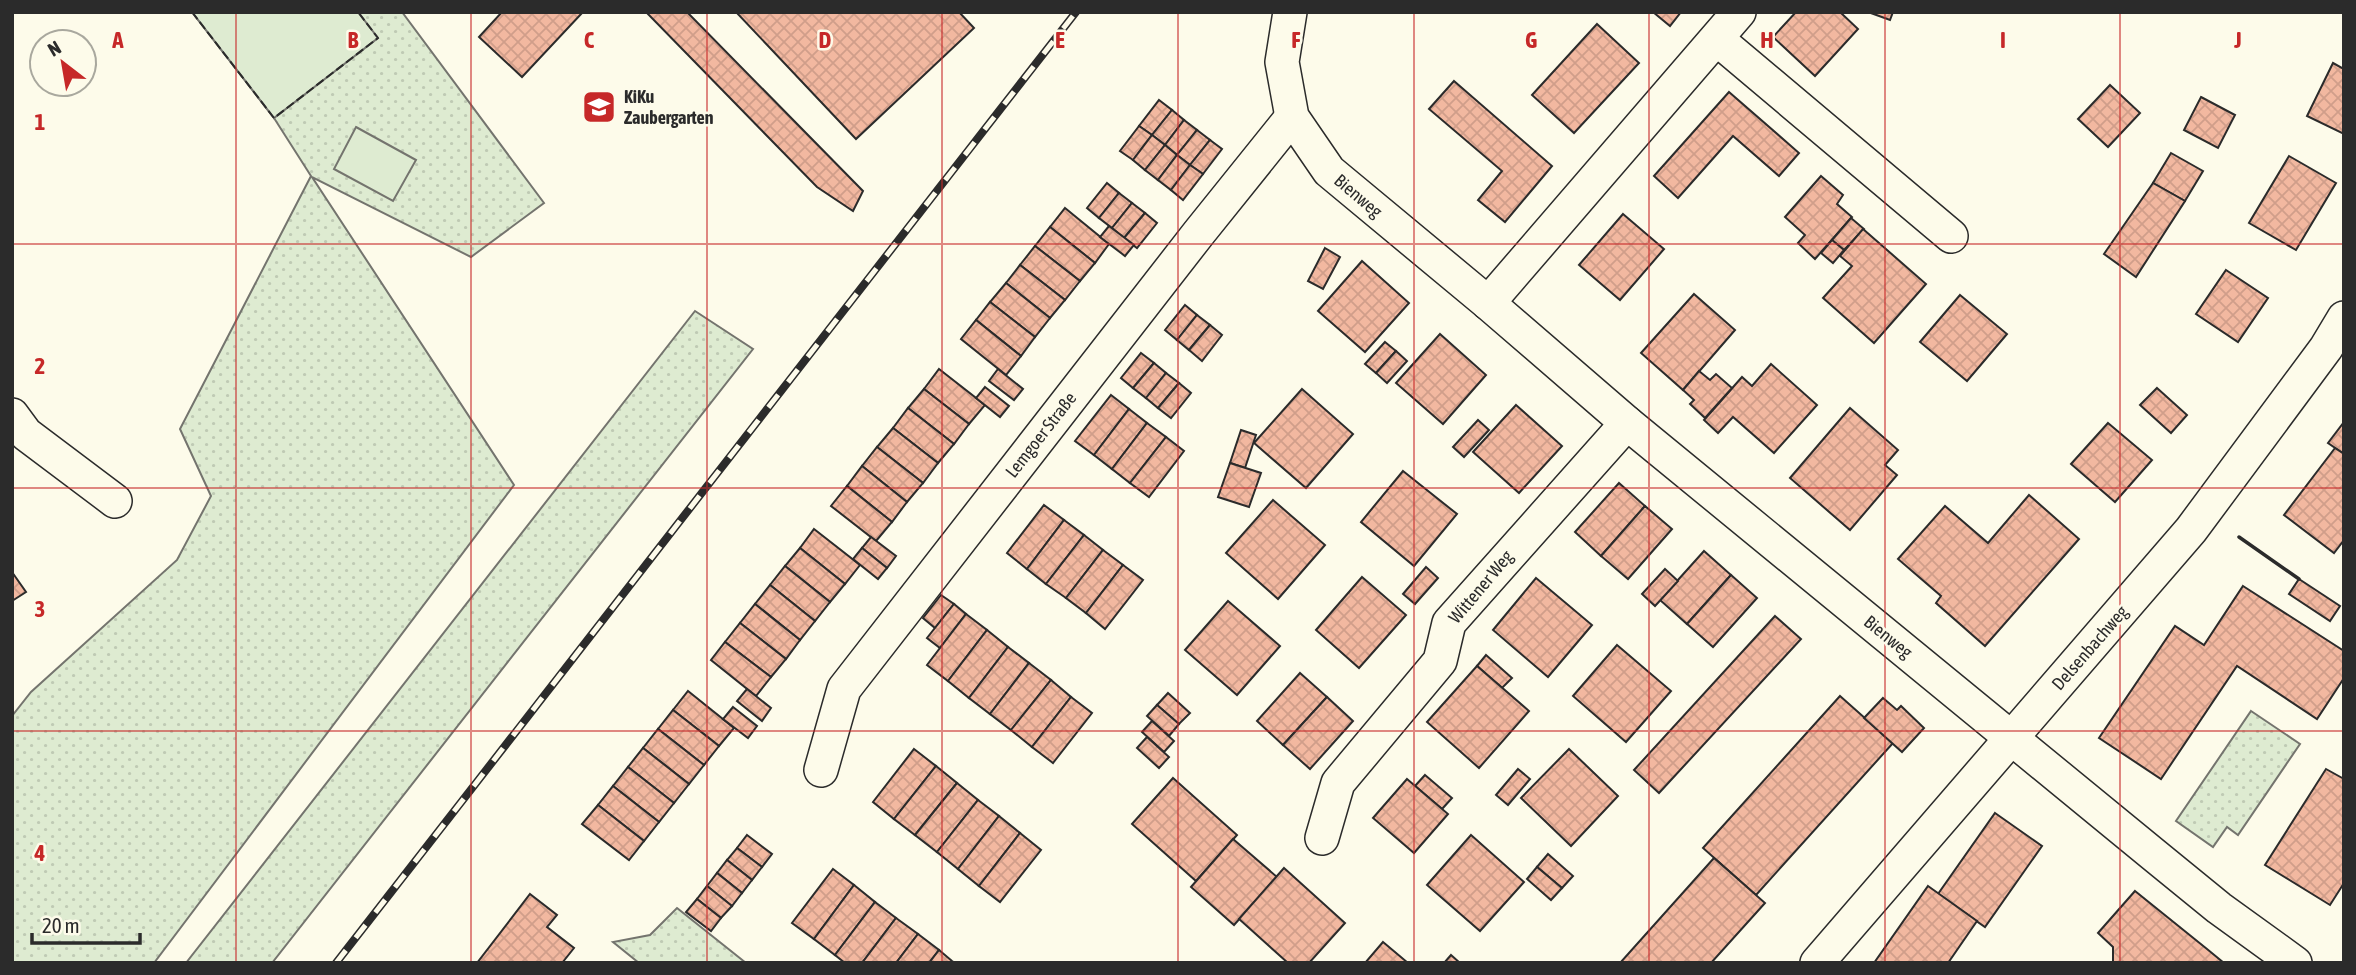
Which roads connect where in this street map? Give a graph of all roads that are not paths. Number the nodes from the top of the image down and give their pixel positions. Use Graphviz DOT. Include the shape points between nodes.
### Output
graph roads {
  1 [pos="1290,12"];
  2 [pos="1739,12"];
  3 [pos="1717,39"];
  4 [pos="1293,117"];
  5 [pos="1951,236"];
  6 [pos="1488,303"];
  7 [pos="2344,318"];
  8 [pos="12,415"];
  9 [pos="1627,423"];
  10 [pos="115,501"];
  11 [pos="2013,738"];
  12 [pos="821,770"];
  13 [pos="1322,838"];
  14 [pos="1817,963"];
  15 [pos="2295,963"];
  1 -- 4 [label="street, Bienweg" via="1282,62"];
  2 -- 3 [label="street"];
  3 -- 5 [label="street"];
  3 -- 6 [label="street"];
  4 -- 6 [label="street, Bienweg" via="1329,171"];
  4 -- 12 [label="street, Lemgoer Straße" via="844,689"];
  6 -- 9 [label="street, Bienweg"];
  7 -- 11 [label="street, Delsenbachweg" via="2191,530"];
  8 -- 10 [label="street" via="26,434"];
  9 -- 11 [label="street, Bienweg"];
  9 -- 13 [label="street, Wittener Weg" via="1449,623 1440,661 1338,783"];
  11 -- 14 [label="street, Delsenbachweg"];
  11 -- 15 [label="street, Bienweg" via="2208,899"];
}
